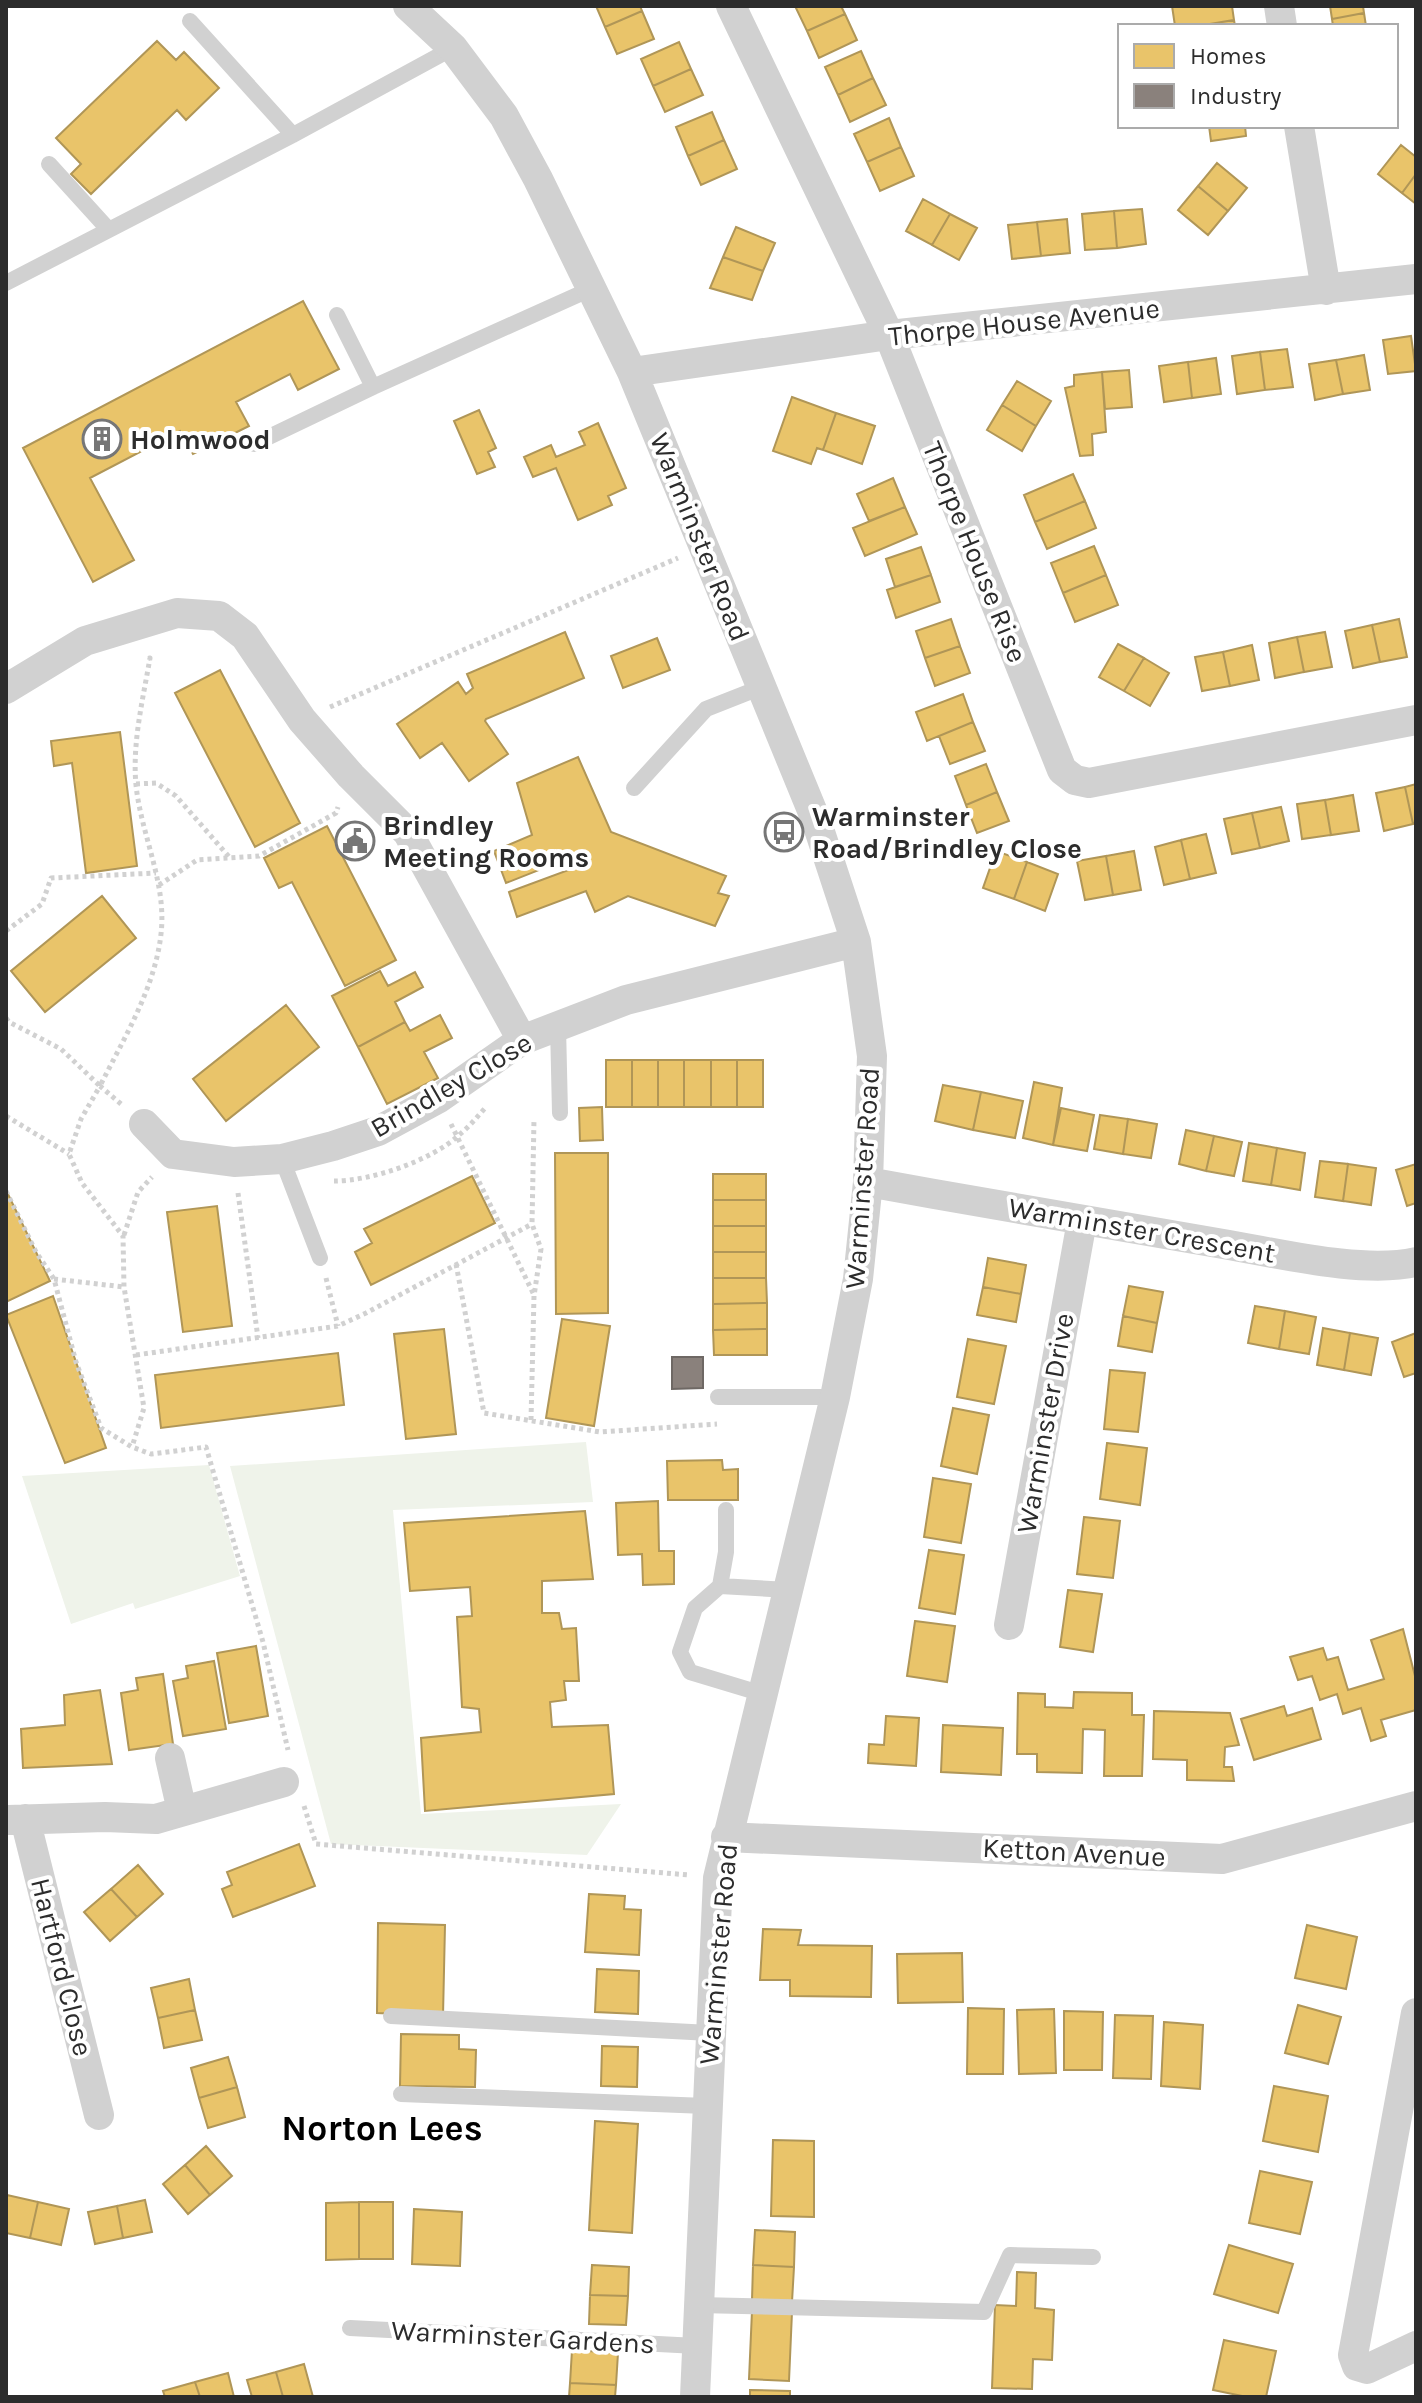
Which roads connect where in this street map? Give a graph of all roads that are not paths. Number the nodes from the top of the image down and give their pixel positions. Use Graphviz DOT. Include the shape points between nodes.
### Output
graph roads {
  1 [pos="408,6"];
  2 [pos="731,6"];
  3 [pos="190,21"];
  4 [pos="453,48"];
  5 [pos="1299,128"];
  6 [pos="293,135"];
  7 [pos="49,164"];
  8 [pos="108,229"];
  9 [pos="1416,279"];
  10 [pos="6,283"];
  11 [pos="593,288"];
  12 [pos="1326,290"];
  13 [pos="337,315"];
  14 [pos="889,335"];
  15 [pos="632,372"];
  16 [pos="373,387"];
  17 [pos="254,444"];
  18 [pos="762,687"];
  19 [pos="6,689"];
  20 [pos="1416,720"];
  21 [pos="634,788"];
  22 [pos="856,942"];
  23 [pos="558,1026"];
  24 [pos="522,1040"];
  25 [pos="560,1113"];
  26 [pos="144,1124"];
  27 [pos="282,1159"];
  28 [pos="868,1182"];
  29 [pos="1082,1221"];
  30 [pos="320,1258"];
  31 [pos="1416,1262"];
  32 [pos="718,1397"];
  33 [pos="835,1397"];
  34 [pos="726,1510"];
  35 [pos="720,1586"];
  36 [pos="788,1590"];
  37 [pos="1009,1625"];
  38 [pos="763,1694"];
  39 [pos="170,1758"];
  40 [pos="292,1779"];
  41 [pos="1416,1806"];
  42 [pos="182,1811"];
  43 [pos="15,1819"];
  44 [pos="726,1837"];
  45 [pos="1416,2013"];
  46 [pos="391,2016"];
  47 [pos="710,2033"];
  48 [pos="401,2094"];
  49 [pos="706,2106"];
  50 [pos="99,2115"];
  51 [pos="1093,2257"];
  52 [pos="698,2305"];
  53 [pos="350,2328"];
  54 [pos="697,2346"];
  55 [pos="1416,2346"];
  56 [pos="695,2397"];
  1 -- 4 [label="street, Warminster Road"];
  2 -- 14 [label="street, Thorpe House Rise"];
  3 -- 6 [label="lane"];
  4 -- 6 [label="lane"];
  4 -- 11 [label="street, Warminster Road" via="504,116"];
  5 -- 12 [label="street"];
  6 -- 8 [label="lane"];
  7 -- 8 [label="lane"];
  8 -- 10 [label="lane"];
  9 -- 12 [label="street, Thorpe House Avenue"];
  11 -- 15 [label="street, Warminster Road"];
  11 -- 16 [label="lane"];
  12 -- 14 [label="street, Thorpe House Avenue"];
  13 -- 16 [label="lane"];
  14 -- 15 [label="street, Thorpe House Avenue"];
  14 -- 20 [label="street, Thorpe House Rise" via="1062,770 1075,780 1089,783"];
  15 -- 18 [label="street, Warminster Road"];
  16 -- 17 [label="lane"];
  18 -- 21 [label="lane" via="706,709"];
  18 -- 22 [label="street, Warminster Road" via="816,820"];
  19 -- 24 [label="street" via="85,641 177,613 219,616 245,636 302,720 408,833"];
  22 -- 23 [label="street, Brindley Close" via="639,996"];
  22 -- 28 [label="street, Warminster Road" via="872,1056"];
  23 -- 24 [label="street, Brindley Close"];
  23 -- 25 [label="lane"];
  24 -- 27 [label="street, Brindley Close" via="439,1098 378,1131"];
  26 -- 27 [label="street, Brindley Close" via="173,1154 234,1162"];
  27 -- 30 [label="lane"];
  28 -- 29 [label="street, Warminster Crescent"];
  28 -- 33 [label="street, Warminster Road" via="858,1279"];
  29 -- 31 [label="street, Warminster Crescent" via="1338,1263"];
  29 -- 37 [label="street, Warminster Drive"];
  32 -- 33 [label="lane"];
  33 -- 36 [label="street, Warminster Road"];
  34 -- 35 [label="lane"];
  35 -- 36 [label="lane"];
  35 -- 38 [label="lane" via="695,1608 680,1652 690,1672"];
  36 -- 38 [label="street, Warminster Road"];
  38 -- 44 [label="street, Warminster Road"];
  39 -- 42 [label="street"];
  40 -- 42 [label="street"];
  41 -- 44 [label="street, Ketton Avenue" via="1222,1859"];
  42 -- 43 [label="street" via="156,1819"];
  43 -- 50 [label="street, Hartford Close"];
  44 -- 47 [label="street, Warminster Road" via="718,1878"];
  45 -- 55 [label="street" via="1353,2355 1357,2366 1367,2369"];
  46 -- 47 [label="lane"];
  47 -- 49 [label="street, Warminster Road"];
  48 -- 49 [label="lane"];
  49 -- 52 [label="street, Warminster Road"];
  51 -- 52 [label="lane" via="1010,2255 984,2312"];
  52 -- 54 [label="street, Warminster Road"];
  53 -- 54 [label="lane, Warminster Gardens"];
  54 -- 56 [label="street, Warminster Road"];
}
